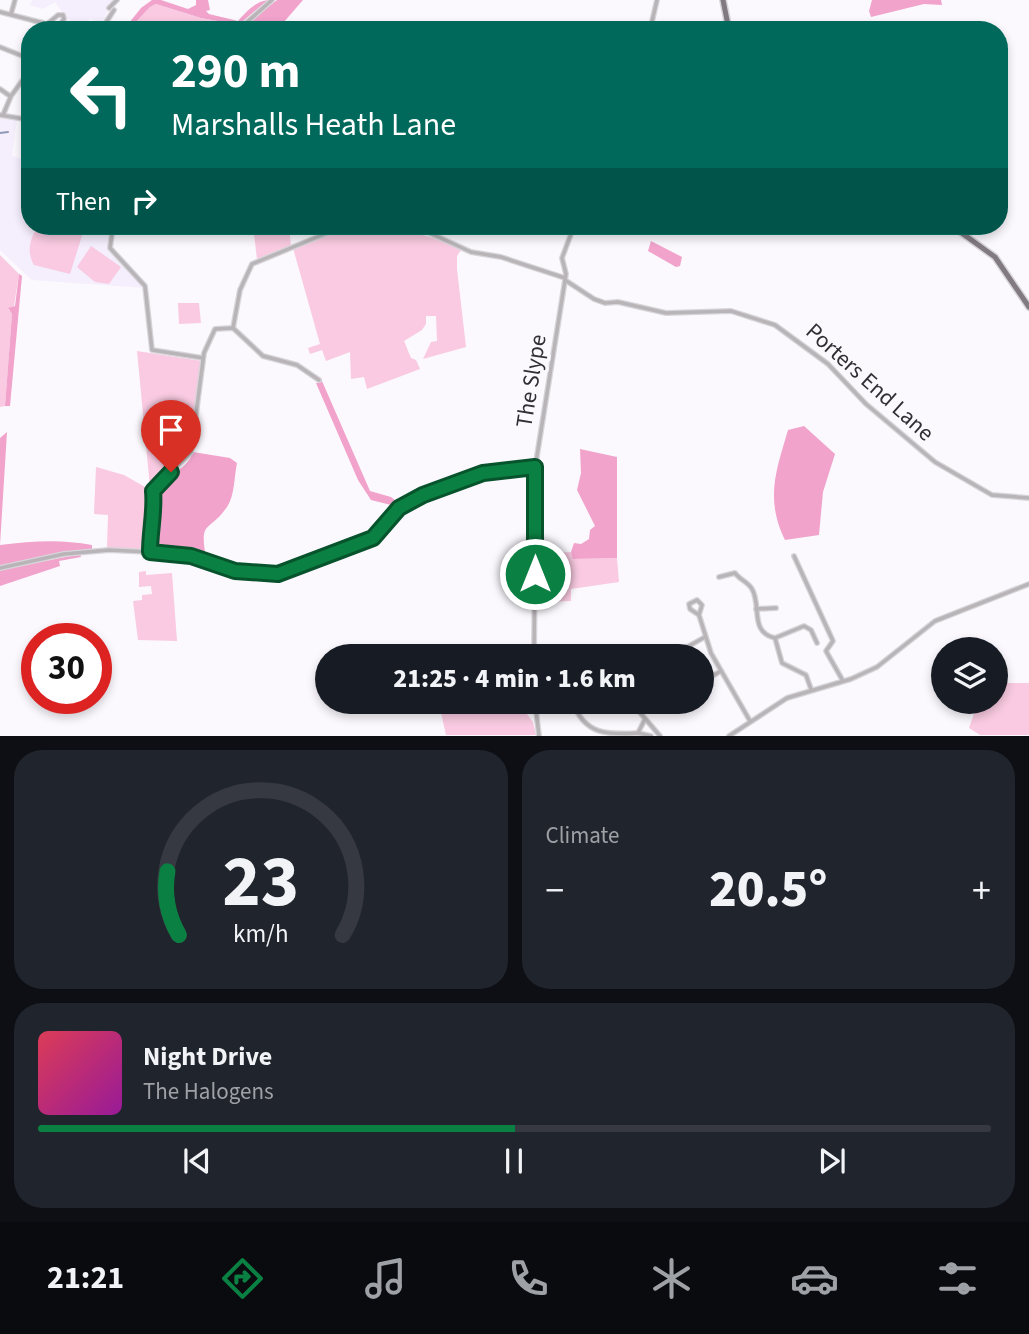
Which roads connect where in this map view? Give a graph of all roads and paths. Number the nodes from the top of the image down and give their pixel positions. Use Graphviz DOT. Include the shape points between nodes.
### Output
graph roads {
  1 [pos="15,0"];
  2 [pos="272,0"];
  3 [pos="657,0"];
  4 [pos="723,0"];
  5 [pos="117,1"];
  6 [pos="0,13"];
  7 [pos="11,14"];
  8 [pos="33,21"];
  9 [pos="52,21"];
  10 [pos="62,21"];
  11 [pos="106,21"];
  12 [pos="248,21"];
  13 [pos="652,21"];
  14 [pos="727,21"];
  15 [pos="0,47"];
  16 [pos="21,55"];
  17 [pos="21,82"];
  18 [pos="0,89"];
  19 [pos="11,96"];
  20 [pos="2,115"];
  21 [pos="21,118"];
  22 [pos="112,235"];
  23 [pos="322,235"];
  24 [pos="434,235"];
  25 [pos="571,235"];
  26 [pos="964,235"];
  27 [pos="566,278"];
  28 [pos="1029,307"];
  29 [pos="233,328"];
  30 [pos="203,358"];
  31 [pos="319,380"];
  32 [pos="535,467"];
  33 [pos="1029,498"];
  34 [pos="150,552"];
  35 [pos="794,556"];
  36 [pos="0,568"];
  37 [pos="719,577"];
  38 [pos="1029,584"];
  39 [pos="776,608"];
  40 [pos="755,609"];
  41 [pos="699,615"];
  42 [pos="705,637"];
  43 [pos="775,638"];
  44 [pos="817,643"];
  45 [pos="534,644"];
  46 [pos="692,644"];
  47 [pos="721,671"];
  48 [pos="714,675"];
  49 [pos="843,681"];
  50 [pos="811,689"];
  51 [pos="536,714"];
  52 [pos="579,714"];
  53 [pos="641,714"];
  54 [pos="645,719"];
  55 [pos="751,721"];
  56 [pos="593,730"];
  57 [pos="638,733"];
  58 [pos="539,736"];
  59 [pos="590,736"];
  60 [pos="651,736"];
  61 [pos="660,736"];
  62 [pos="729,736"];
  1 -- 7 [label="street"];
  2 -- 12 [label="street"];
  3 -- 13 [label="street"];
  4 -- 14 [label="main road"];
  5 -- 11 [label="street"];
  6 -- 7 [label="street"];
  7 -- 8 [label="street"];
  9 -- 10 [label="street" via="62,14"];
  15 -- 16 [label="street"];
  17 -- 19 [label="street"];
  18 -- 19 [label="street"];
  19 -- 20 [label="street"];
  20 -- 21 [label="street"];
  22 -- 30 [label="street" via="110,248 145,286 152,350"];
  23 -- 29 [label="street" via="252,264 240,290"];
  24 -- 27 [label="street, Porters End Lane" via="471,252"];
  25 -- 27 [label="street, The Slype" via="562,258"];
  26 -- 28 [label="main road" via="995,257"];
  27 -- 32 [label="street, The Slype"];
  27 -- 33 [label="street, Porters End Lane" via="605,303 666,313 731,311 775,325 826,362 866,404 935,462 992,495"];
  29 -- 30 [label="street" via="215,329"];
  29 -- 31 [label="street" via="263,356 297,365"];
  30 -- 34 [label="street" via="191,452 153,491"];
  32 -- 34 [label="street" via="483,473 423,495 399,508 373,538 278,574 235,571 191,556"];
  32 -- 45 [label="street, The Slype"];
  34 -- 36 [label="street" via="71,553"];
  35 -- 49 [label="street" via="833,641 826,651"];
  37 -- 40 [label="street" via="735,573 751,588"];
  38 -- 49 [label="street" via="935,621 877,667"];
  39 -- 40 [label="street"];
  40 -- 43 [label="street" via="761,630"];
  41 -- 41 [label="street" via="690,609 692,601 702,605"];
  41 -- 42 [label="street"];
  42 -- 46 [label="street"];
  42 -- 47 [label="street"];
  43 -- 44 [label="street" via="804,626"];
  43 -- 50 [label="street" via="781,660 806,675"];
  47 -- 48 [label="street"];
  47 -- 55 [label="street"];
  49 -- 50 [label="street"];
  50 -- 55 [label="street"];
  51 -- 58 [label="street"];
  52 -- 56 [label="street"];
  53 -- 54 [label="street"];
  54 -- 57 [label="street"];
  54 -- 61 [label="street"];
  55 -- 62 [label="street"];
  56 -- 57 [label="street"];
  56 -- 59 [label="street"];
  57 -- 60 [label="street"];
}
